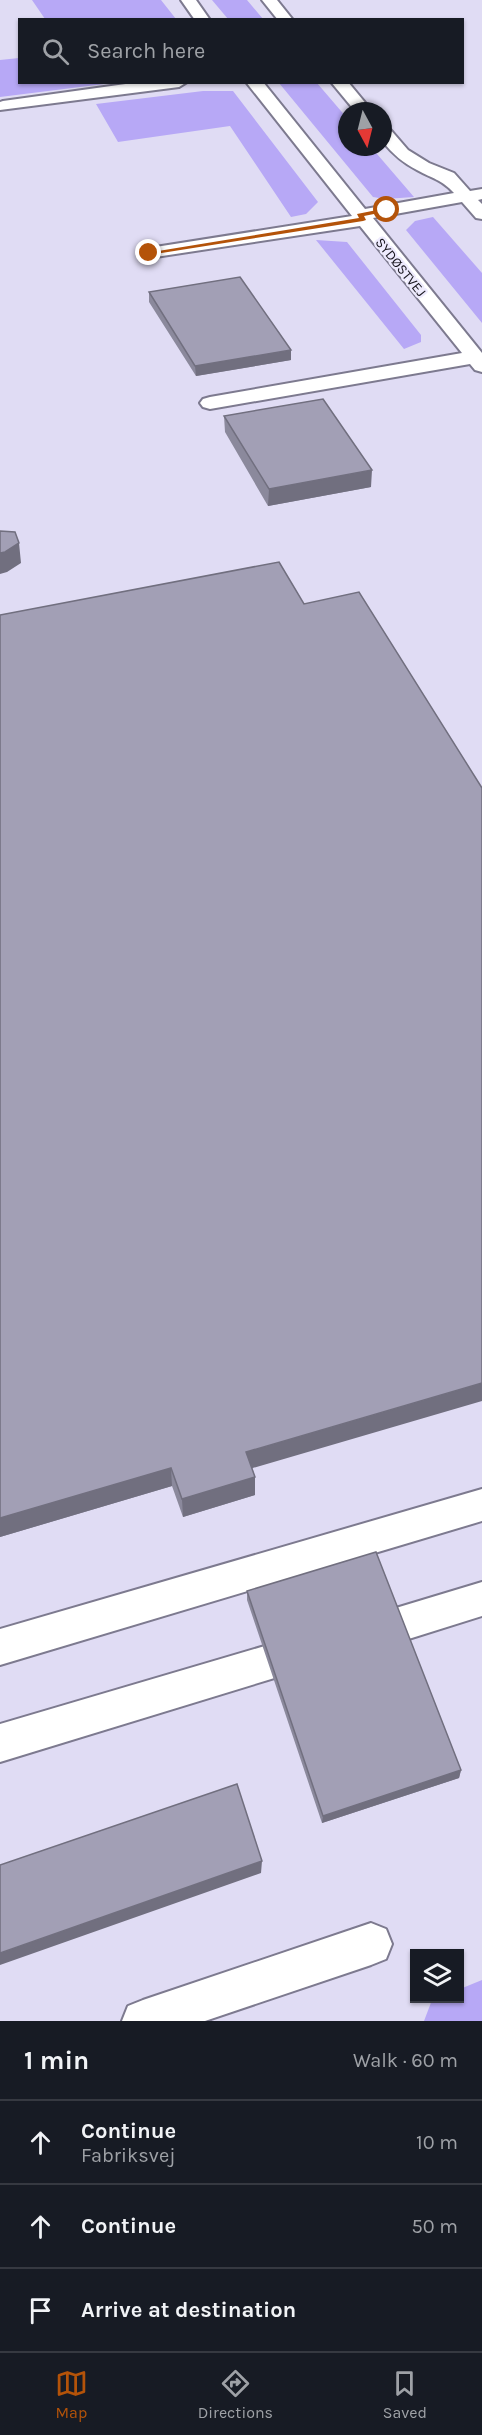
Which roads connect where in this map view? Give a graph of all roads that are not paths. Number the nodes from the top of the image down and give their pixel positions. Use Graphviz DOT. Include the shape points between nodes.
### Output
graph roads {
  1 [pos="188,0"];
  2 [pos="269,0"];
  3 [pos="202,18"];
  4 [pos="284,18"];
  5 [pos="164,84"];
  6 [pos="256,84"];
  7 [pos="341,84"];
  8 [pos="356,102"];
  9 [pos="3,106"];
  10 [pos="392,142"];
  11 [pos="473,195"];
  12 [pos="482,214"];
  13 [pos="362,217"];
  14 [pos="149,253"];
  15 [pos="478,362"];
  16 [pos="210,403"];
  17 [pos="482,1505"];
  18 [pos="482,1599"];
  19 [pos="399,1624"];
  20 [pos="0,1647"];
  21 [pos="268,1663"];
  22 [pos="0,1743"];
  23 [pos="371,1944"];
  24 [pos="143,2021"];
  1 -- 3 [label="lane"];
  2 -- 4 [label="lane"];
  5 -- 9 [label="lane"];
  6 -- 13 [label="lane, SYDØSTVEJ"];
  7 -- 8 [label="lane"];
  10 -- 11 [label="lane" via="402,154 448,177"];
  11 -- 12 [label="lane"];
  11 -- 13 [label="lane"];
  13 -- 14 [label="lane"];
  13 -- 15 [label="lane, SYDØSTVEJ"];
  15 -- 16 [label="lane"];
  17 -- 20 [label="lane"];
  18 -- 19 [label="lane"];
  21 -- 22 [label="lane"];
  23 -- 24 [label="lane"];
}
